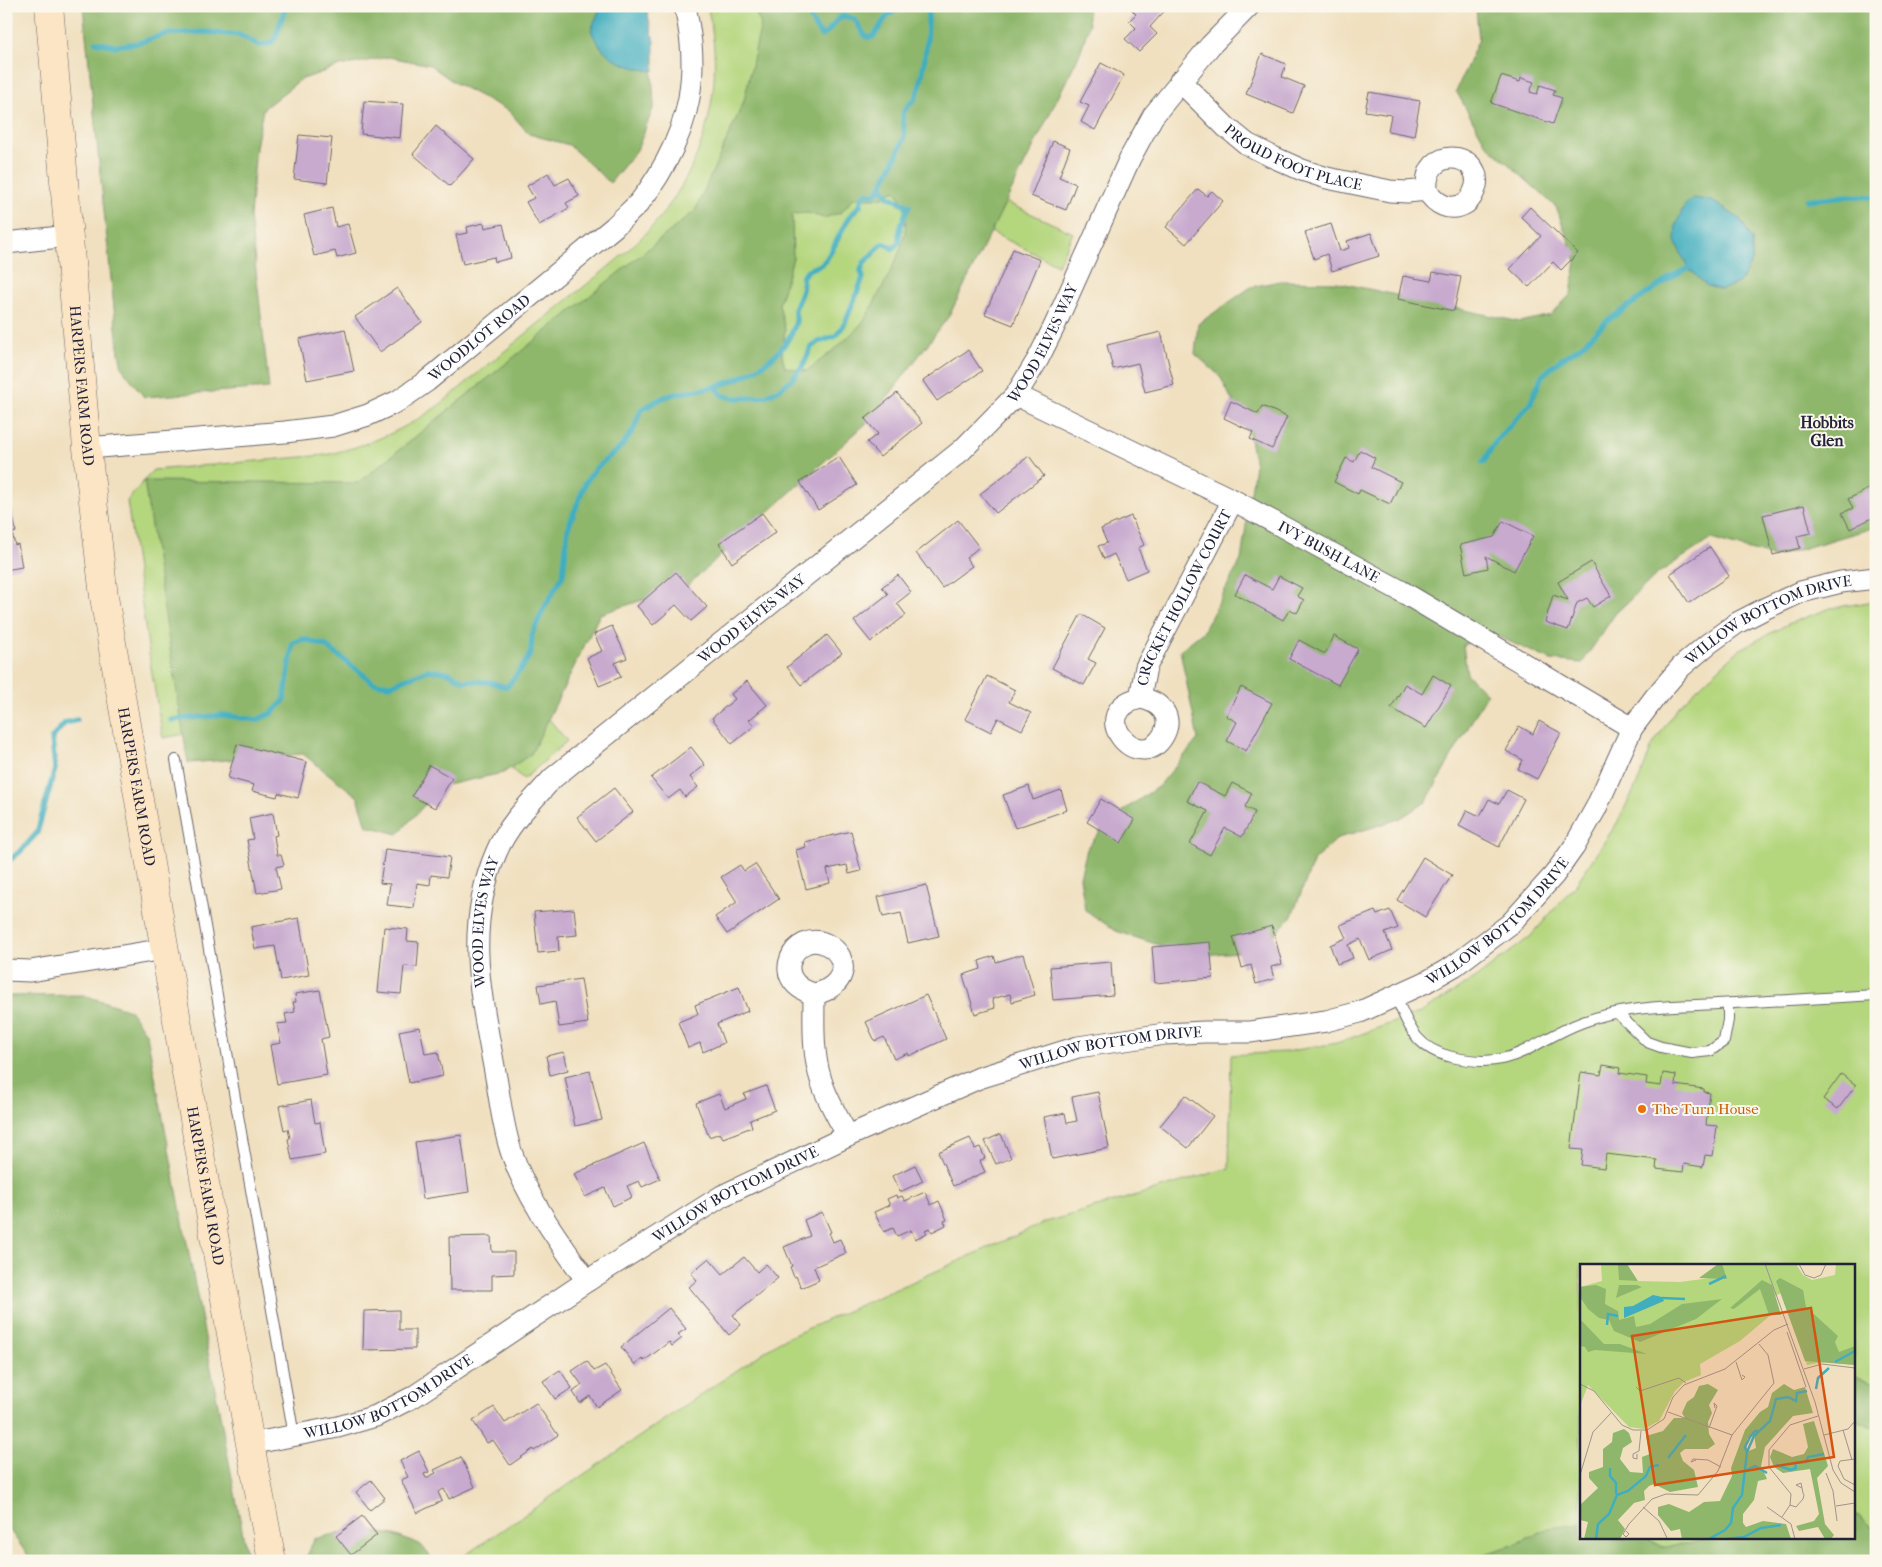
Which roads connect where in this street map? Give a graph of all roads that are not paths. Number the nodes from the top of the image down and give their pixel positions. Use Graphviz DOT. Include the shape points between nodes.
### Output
graph roads {
  1 [pos="49,6"];
  2 [pos="685,6"];
  3 [pos="1249,6"];
  4 [pos="1180,81"];
  5 [pos="1427,190"];
  6 [pos="69,236"];
  7 [pos="6,243"];
  8 [pos="1016,395"];
  9 [pos="87,448"];
  10 [pos="1234,500"];
  11 [pos="1876,578"];
  12 [pos="1140,698"];
  13 [pos="1632,728"];
  14 [pos="176,760"];
  15 [pos="165,949"];
  16 [pos="6,970"];
  17 [pos="814,994"];
  18 [pos="1876,995"];
  19 [pos="1396,997"];
  20 [pos="1728,1003"];
  21 [pos="1617,1013"];
  22 [pos="848,1136"];
  23 [pos="587,1280"];
  24 [pos="294,1436"];
  25 [pos="250,1444"];
  26 [pos="272,1561"];
  1 -- 6 [label="main road, HARPERS FARM ROAD"];
  2 -- 9 [label="street, WOODLOT ROAD" via="690,32 691,83 674,145 657,177 638,204 614,227 427,381 398,401 333,426"];
  3 -- 4 [label="street, WOOD ELVES WAY"];
  4 -- 5 [label="street, PROUD FOOT PLACE" via="1246,144 1302,170 1390,191"];
  4 -- 8 [label="street, WOOD ELVES WAY" via="1152,116 1130,158 1054,327"];
  6 -- 7 [label="street"];
  6 -- 9 [label="main road, HARPERS FARM ROAD"];
  8 -- 10 [label="street, IVY BUSH LANE"];
  8 -- 23 [label="street, WOOD ELVES WAY" via="962,450 553,778 508,830 496,852 480,904 477,962 511,1154 543,1218"];
  9 -- 15 [label="main road, HARPERS FARM ROAD" via="104,596"];
  10 -- 12 [label="street, CRICKET HOLLOW COURT" via="1146,667"];
  10 -- 13 [label="street, IVY BUSH LANE" via="1401,591"];
  11 -- 13 [label="street, WILLOW BOTTOM DRIVE" via="1801,592 1737,623 1681,667"];
  13 -- 19 [label="street, WILLOW BOTTOM DRIVE" via="1596,808 1574,847 1534,899 1510,924 1454,966"];
  14 -- 24 [label="lane"];
  15 -- 16 [label="street" via="30,971"];
  15 -- 25 [label="main road, HARPERS FARM ROAD"];
  17 -- 22 [label="street" via="820,1078"];
  18 -- 20 [label="lane"];
  19 -- 21 [label="lane" via="1412,1033 1426,1046 1468,1060 1503,1060 1571,1026"];
  19 -- 22 [label="street, WILLOW BOTTOM DRIVE" via="1360,1012 1292,1027 1250,1032 1165,1034 1078,1047 979,1078"];
  20 -- 21 [label="lane"];
  20 -- 21 [label="lane" via="1724,1041 1710,1051 1692,1053 1661,1048 1647,1042"];
  22 -- 23 [label="street, WILLOW BOTTOM DRIVE" via="722,1196"];
  23 -- 24 [label="street, WILLOW BOTTOM DRIVE" via="413,1397 376,1416"];
  24 -- 25 [label="street, WILLOW BOTTOM DRIVE"];
  25 -- 26 [label="main road, HARPERS FARM ROAD"];
}
